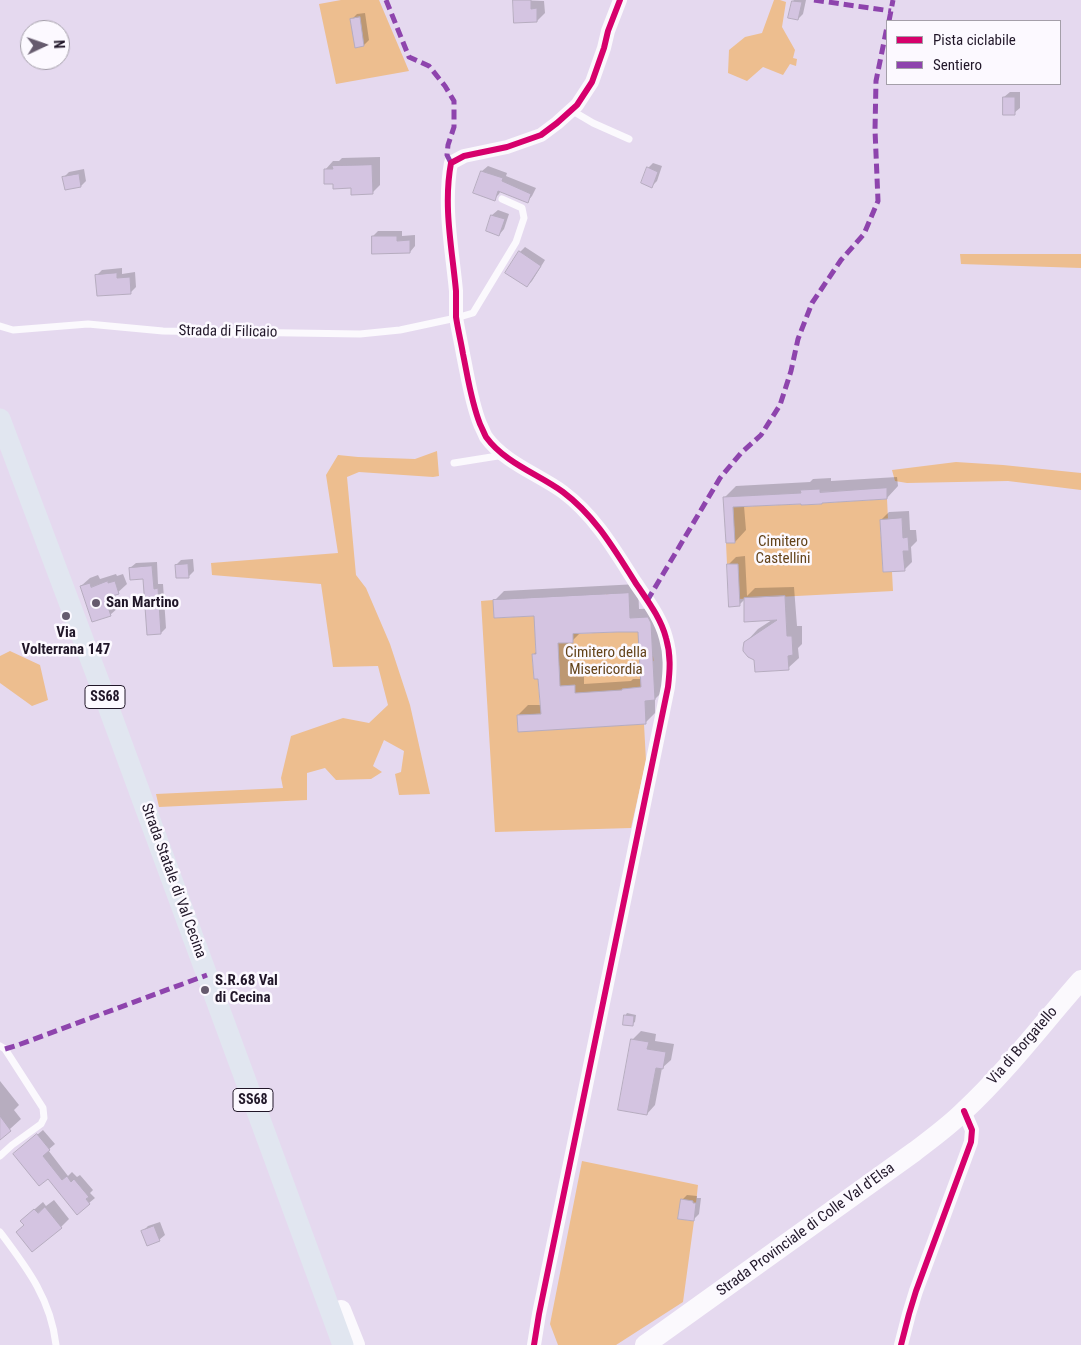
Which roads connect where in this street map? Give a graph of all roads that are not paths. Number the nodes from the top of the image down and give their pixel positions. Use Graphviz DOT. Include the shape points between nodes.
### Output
graph roads {
  1 [pos="620,0"];
  2 [pos="571,110"];
  3 [pos="628,139"];
  4 [pos="502,199"];
  5 [pos="456,318"];
  6 [pos="0,326"];
  7 [pos="0,419"];
  8 [pos="504,455"];
  9 [pos="454,463"];
  10 [pos="1081,980"];
  11 [pos="3,1048"];
  12 [pos="964,1112"];
  13 [pos="0,1156"];
  14 [pos="298,1224"];
  15 [pos="0,1232"];
  16 [pos="56,1345"];
  17 [pos="343,1345"];
  18 [pos="355,1345"];
  19 [pos="534,1345"];
  20 [pos="645,1345"];
  21 [pos="901,1345"];
  1 -- 2 [label="street" via="592,82"];
  2 -- 3 [label="lane"];
  2 -- 5 [label="street" via="541,135 507,148 464,156 451,163 448,200"];
  4 -- 5 [label="lane, Strada di Filicaio" via="522,208 524,218 516,242 473,313"];
  5 -- 6 [label="lane, Strada di Filicaio" via="400,330 360,334 163,331 88,324 13,330"];
  5 -- 8 [label="street" via="473,405 485,436"];
  7 -- 14 [label="main road, Strada Statale di Val Cecina / SS68"];
  8 -- 9 [label="lane"];
  8 -- 19 [label="street" via="562,492 601,530 658,616 666,636 671,668"];
  10 -- 12 [label="main road, Via di Borgatello"];
  11 -- 13 [label="lane" via="41,1104 44,1115 41,1124"];
  12 -- 20 [label="main road, Strada Provinciale di Colle Val d'Elsa" via="914,1152"];
  12 -- 21 [label="street" via="972,1138 908,1314"];
  14 -- 17 [label="main road, Strada Statale di Val Cecina / SS68"];
  14 -- 18 [label="main road" via="330,1285"];
  15 -- 16 [label="lane" via="40,1289"];
}
